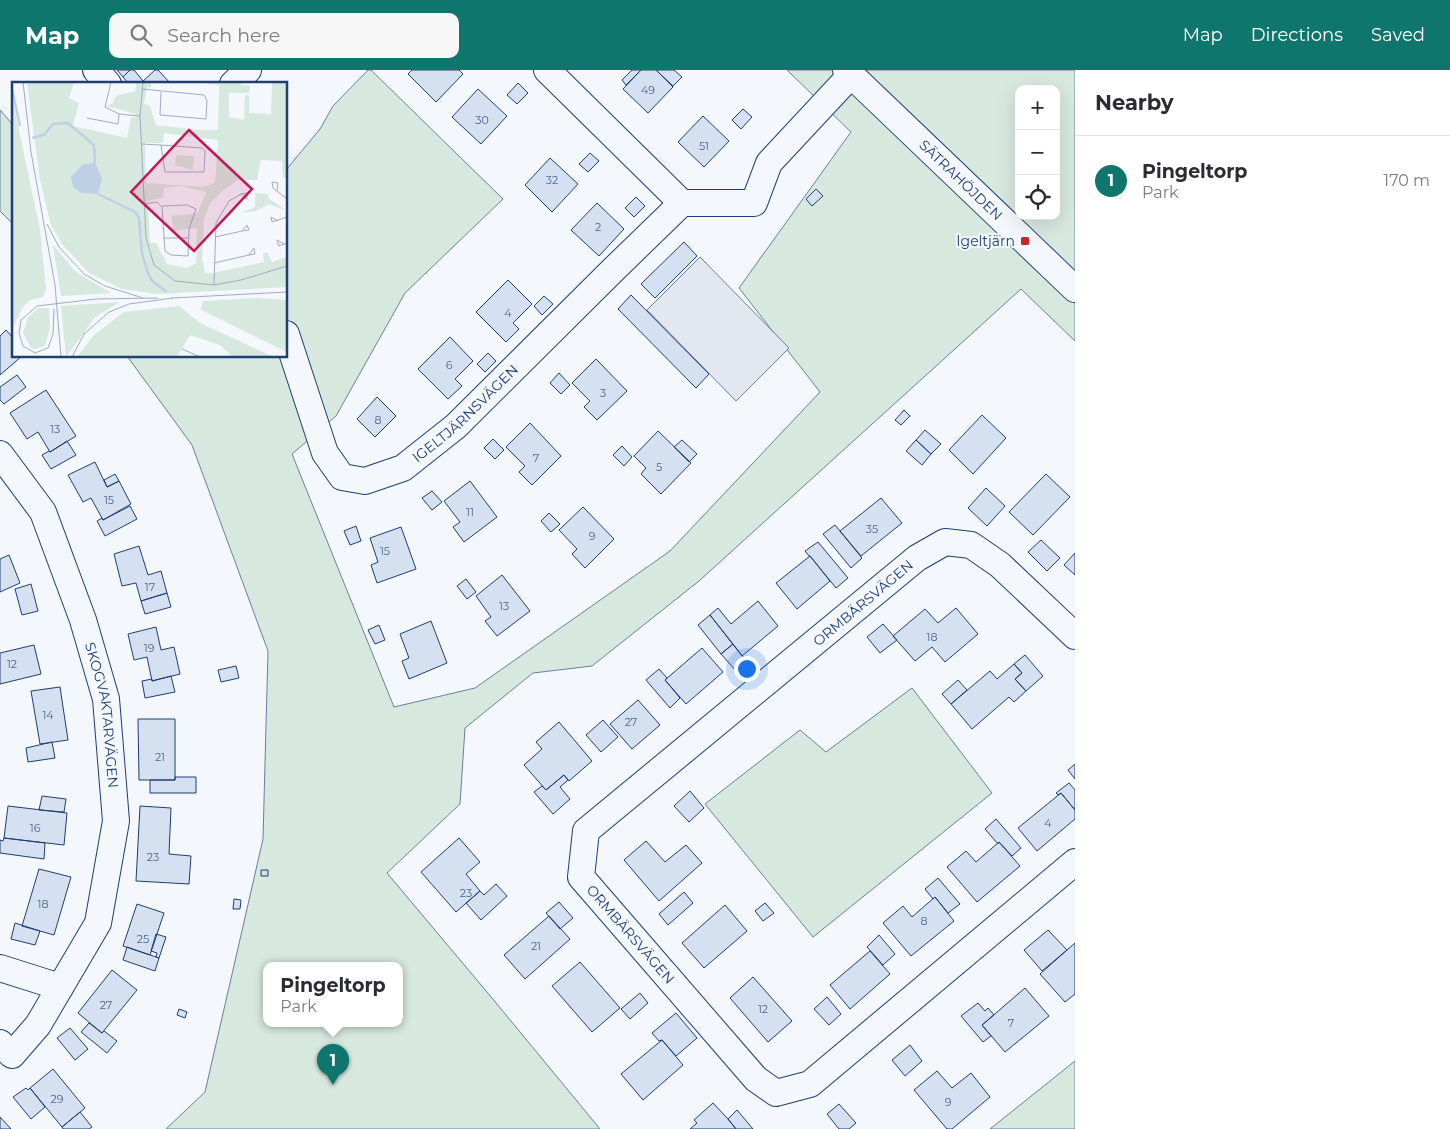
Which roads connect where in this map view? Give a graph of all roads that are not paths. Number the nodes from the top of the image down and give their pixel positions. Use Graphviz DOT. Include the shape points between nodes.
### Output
graph roads {
  1 [pos="96,70"];
  2 [pos="248,70"];
  3 [pos="547,70"];
  4 [pos="849,72"];
  5 [pos="106,82"];
  6 [pos="235,82"];
  7 [pos="682,203"];
  8 [pos="1075,289"];
  9 [pos="288,340"];
  10 [pos="0,454"];
  11 [pos="1075,636"];
  12 [pos="1075,862"];
  13 [pos="0,968"];
  14 [pos="60,987"];
  15 [pos="0,1043"];
  1 -- 5 [label="street"];
  2 -- 6 [label="street"];
  3 -- 7 [label="street"];
  4 -- 7 [label="street" via="769,163 754,203"];
  4 -- 8 [label="street, SÄTRAHÖJDEN"];
  7 -- 9 [label="street, IGELTJÄRNSVÄGEN" via="456,426 404,468 365,481 342,477 325,453"];
  10 -- 14 [label="street, SKOGVAKTARVÄGEN" via="43,512 83,620 106,699 116,820 98,923"];
  11 -- 12 [label="street, ORMBÄRSVÄGEN" via="1000,565 971,545 945,542 917,558 586,832 581,877 756,1080 776,1093 810,1084"];
  13 -- 14 [label="street"];
  14 -- 15 [label="street, SKOGVAKTARVÄGEN" via="38,1025 12,1054"];
}
